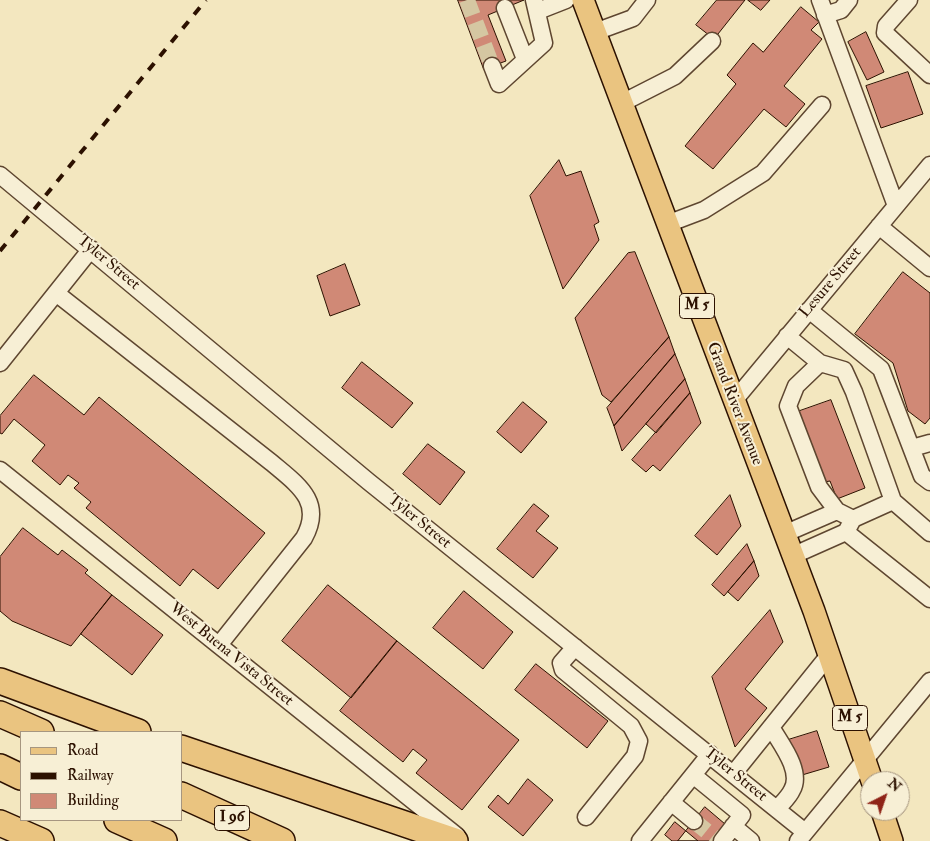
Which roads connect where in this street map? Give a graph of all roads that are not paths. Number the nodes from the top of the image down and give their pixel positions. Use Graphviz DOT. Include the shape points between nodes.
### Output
graph roads {
  1 [pos="566,0"];
  2 [pos="583,0"];
  3 [pos="647,0"];
  4 [pos="850,0"];
  5 [pos="909,0"];
  6 [pos="536,6"];
  7 [pos="505,8"];
  8 [pos="822,8"];
  9 [pos="595,32"];
  10 [pos="712,41"];
  11 [pos="525,59"];
  12 [pos="492,66"];
  13 [pos="930,76"];
  14 [pos="622,103"];
  15 [pos="822,105"];
  16 [pos="930,165"];
  17 [pos="0,175"];
  18 [pos="896,206"];
  19 [pos="667,224"];
  20 [pos="879,226"];
  21 [pos="91,249"];
  22 [pos="930,268"];
  23 [pos="56,293"];
  24 [pos="809,310"];
  25 [pos="787,336"];
  26 [pos="0,363"];
  27 [pos="820,363"];
  28 [pos="733,402"];
  29 [pos="930,443"];
  30 [pos="912,448"];
  31 [pos="0,470"];
  32 [pos="930,482"];
  33 [pos="893,501"];
  34 [pos="837,511"];
  35 [pos="849,526"];
  36 [pos="930,532"];
  37 [pos="784,534"];
  38 [pos="792,556"];
  39 [pos="930,599"];
  40 [pos="219,645"];
  41 [pos="575,646"];
  42 [pos="829,655"];
  43 [pos="0,681"];
  44 [pos="930,681"];
  45 [pos="0,714"];
  46 [pos="771,727"];
  47 [pos="39,731"];
  48 [pos="135,731"];
  49 [pos="182,748"];
  50 [pos="710,754"];
  51 [pos="864,760"];
  52 [pos="0,767"];
  53 [pos="868,771"];
  54 [pos="734,773"];
  55 [pos="693,775"];
  56 [pos="20,777"];
  57 [pos="182,796"];
  58 [pos="671,802"];
  59 [pos="777,809"];
  60 [pos="586,817"];
  61 [pos="119,821"];
  62 [pos="694,821"];
  63 [pos="885,821"];
  64 [pos="0,823"];
  65 [pos="733,826"];
  66 [pos="800,839"];
  67 [pos="643,840"];
  68 [pos="718,840"];
  69 [pos="41,841"];
  70 [pos="164,841"];
  71 [pos="282,841"];
  72 [pos="455,841"];
  73 [pos="463,841"];
  74 [pos="751,841"];
  75 [pos="892,841"];
  1 -- 6 [label="street"];
  2 -- 9 [label="main road, Grand River Avenue / M 5"];
  3 -- 9 [label="street" via="632,18"];
  4 -- 8 [label="street" via="841,10"];
  5 -- 13 [label="street" via="886,26 885,33"];
  6 -- 11 [label="street" via="544,43"];
  7 -- 11 [label="street"];
  8 -- 18 [label="street"];
  9 -- 14 [label="main road, Grand River Avenue / M 5"];
  10 -- 14 [label="street" via="675,76"];
  11 -- 12 [label="street" via="499,84"];
  14 -- 19 [label="main road, Grand River Avenue / M 5"];
  15 -- 19 [label="street" via="763,174 704,210"];
  16 -- 18 [label="street, Lesure Street"];
  17 -- 21 [label="street, Tyler Street"];
  18 -- 20 [label="street, Lesure Street"];
  19 -- 28 [label="main road, Grand River Avenue / M 5"];
  20 -- 22 [label="street"];
  20 -- 24 [label="street, Lesure Street"];
  21 -- 23 [label="street"];
  21 -- 41 [label="street, Tyler Street" via="369,482"];
  23 -- 26 [label="street"];
  23 -- 40 [label="street" via="272,463 304,493 312,508 311,525 304,538"];
  24 -- 25 [label="street, Lesure Street"];
  24 -- 30 [label="street" via="881,369"];
  25 -- 27 [label="street"];
  25 -- 28 [label="street, Lesure Street"];
  27 -- 33 [label="street" via="844,370"];
  27 -- 34 [label="street" via="796,386 788,406 819,487"];
  28 -- 37 [label="main road, Grand River Avenue / M 5"];
  29 -- 30 [label="street"];
  30 -- 32 [label="street" via="922,476"];
  31 -- 40 [label="street, West Buena Vista Street"];
  33 -- 35 [label="street"];
  33 -- 36 [label="street"];
  34 -- 35 [label="street"];
  34 -- 37 [label="street"];
  35 -- 38 [label="street"];
  35 -- 39 [label="street"];
  37 -- 38 [label="main road, Grand River Avenue / M 5"];
  38 -- 42 [label="main road, Grand River Avenue / M 5"];
  40 -- 73 [label="street, West Buena Vista Street"];
  41 -- 50 [label="street, Tyler Street"];
  41 -- 60 [label="street" via="561,664 563,670 631,726 639,741 635,756"];
  42 -- 46 [label="street"];
  42 -- 51 [label="main road, Grand River Avenue / M 5"];
  43 -- 48 [label="highway"];
  44 -- 51 [label="street"];
  45 -- 47 [label="highway"];
  46 -- 54 [label="street"];
  46 -- 59 [label="street" via="794,772 793,789"];
  49 -- 72 [label="highway"];
  50 -- 54 [label="street, Tyler Street"];
  50 -- 55 [label="street"];
  51 -- 53 [label="main road, Grand River Avenue / M 5"];
  51 -- 66 [label="street"];
  52 -- 56 [label="highway"];
  54 -- 59 [label="street, Tyler Street"];
  55 -- 58 [label="street"];
  55 -- 65 [label="street" via="742,815"];
  57 -- 71 [label="highway, I 96"];
  58 -- 62 [label="street"];
  58 -- 67 [label="street"];
  59 -- 66 [label="street, Tyler Street"];
  61 -- 70 [label="highway"];
  63 -- 75 [label="main road"];
  64 -- 69 [label="highway"];
  65 -- 68 [label="street"];
  65 -- 74 [label="street"];
}
